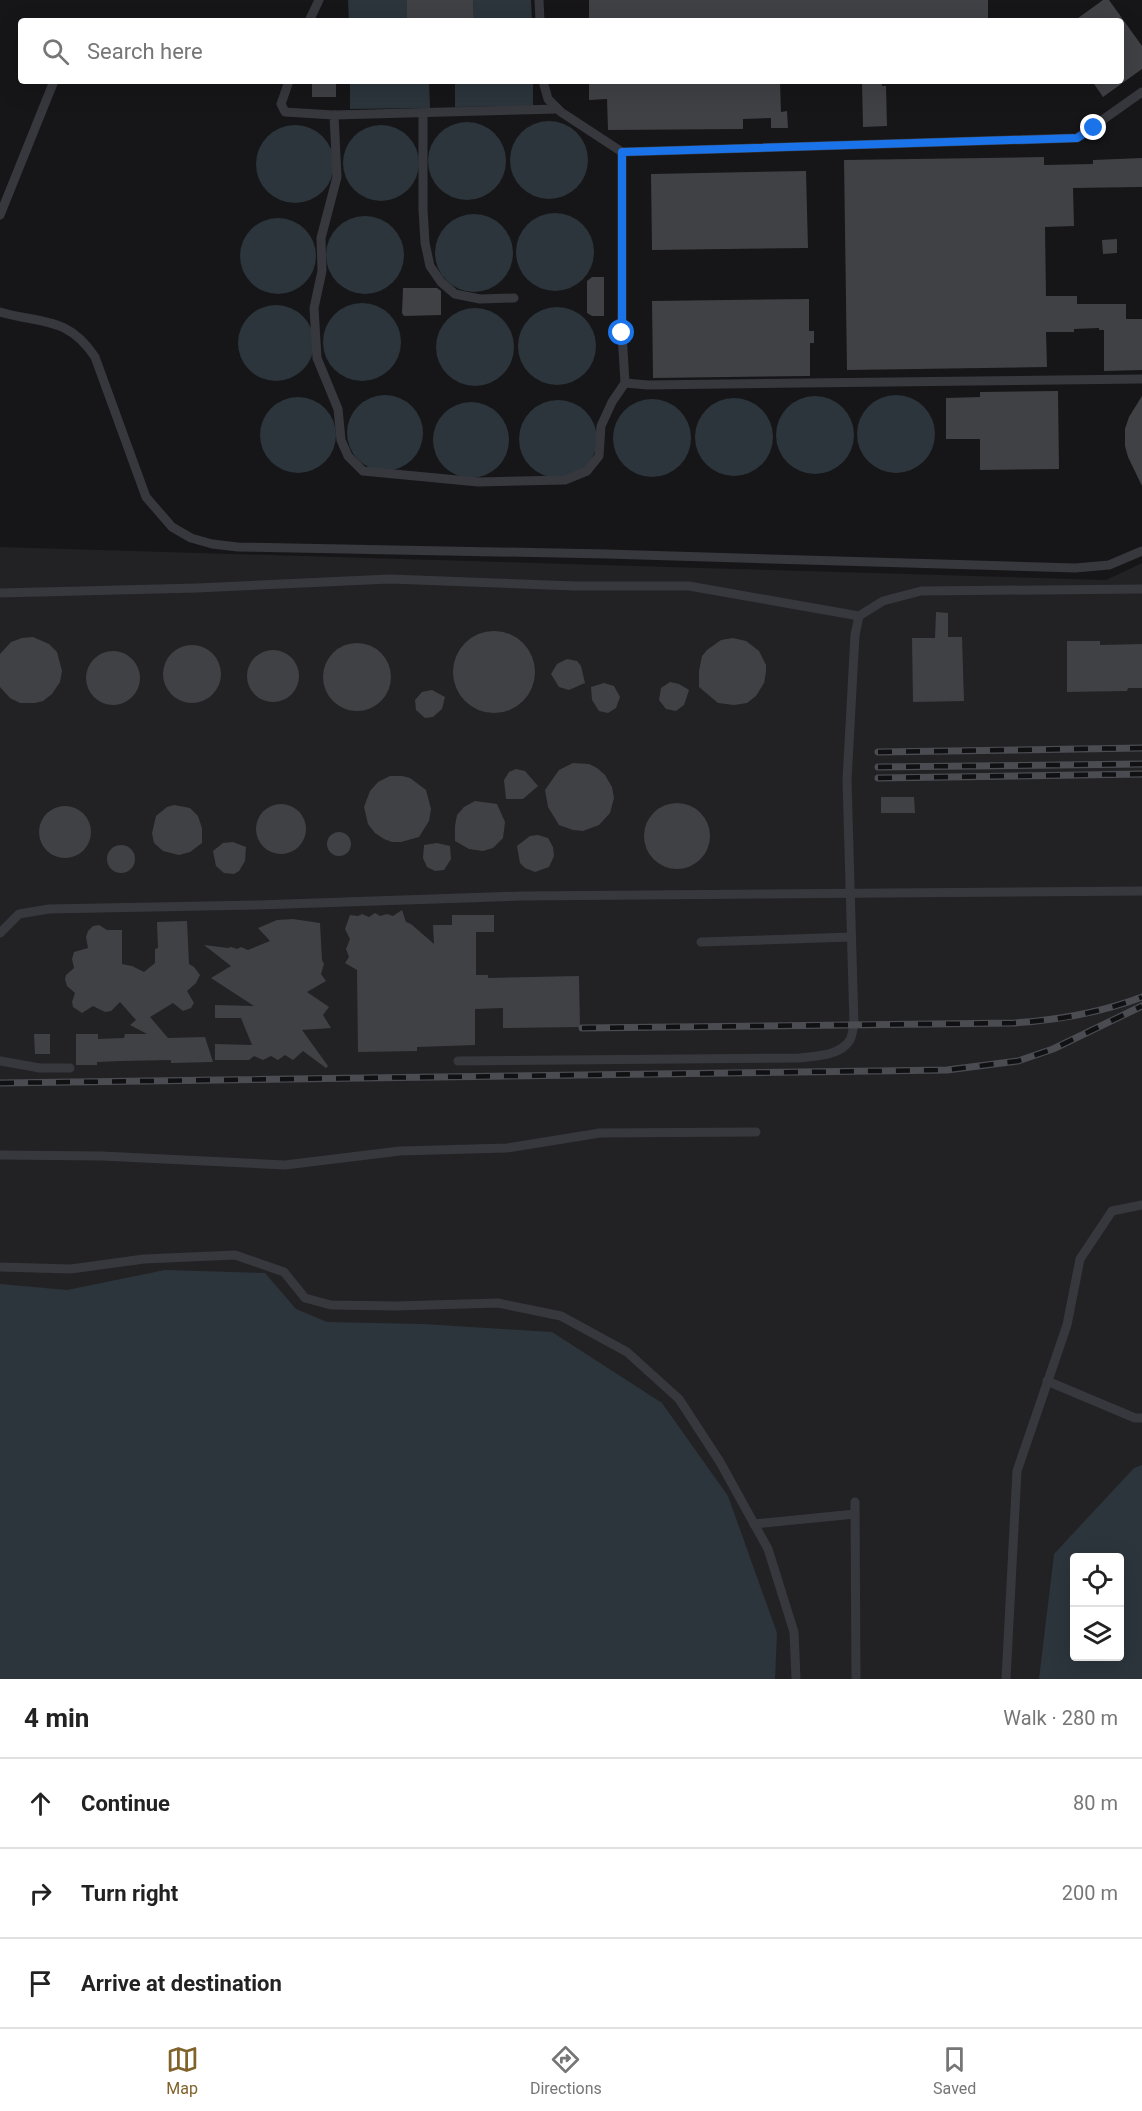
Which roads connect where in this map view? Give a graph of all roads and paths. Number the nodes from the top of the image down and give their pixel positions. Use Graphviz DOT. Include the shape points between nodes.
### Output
graph roads {
  1 [pos="319,0"];
  2 [pos="539,0"];
  3 [pos="310,18"];
  4 [pos="540,18"];
  5 [pos="53,84"];
  6 [pos="288,84"];
  7 [pos="544,84"];
  8 [pos="1142,92"];
  9 [pos="558,110"];
  10 [pos="423,112"];
  11 [pos="334,115"];
  12 [pos="622,152"];
  13 [pos="0,214"];
  14 [pos="514,298"];
  15 [pos="0,312"];
  16 [pos="1142,379"];
  17 [pos="625,383"];
  18 [pos="1142,551"];
  19 [pos="1142,590"];
  20 [pos="0,593"];
  21 [pos="859,616"];
  22 [pos="1142,891"];
  23 [pos="850,893"];
  24 [pos="0,933"];
  25 [pos="851,937"];
  26 [pos="701,942"];
  27 [pos="0,1060"];
  28 [pos="458,1061"];
  29 [pos="70,1068"];
  30 [pos="756,1132"];
  31 [pos="0,1155"];
  32 [pos="1142,1205"];
  33 [pos="0,1267"];
  34 [pos="1047,1381"];
  35 [pos="1142,1418"];
  36 [pos="855,1503"];
  37 [pos="855,1514"];
  38 [pos="754,1524"];
  39 [pos="796,1679"];
  40 [pos="856,1679"];
  41 [pos="1006,1679"];
  1 -- 3 [label="lane"];
  2 -- 4 [label="lane"];
  5 -- 13 [label="lane"];
  6 -- 11 [label="lane" via="281,104 285,112"];
  7 -- 9 [label="lane" via="548,99"];
  8 -- 12 [label="lane" via="1077,138"];
  9 -- 10 [label="lane"];
  9 -- 12 [label="lane"];
  10 -- 11 [label="lane"];
  10 -- 14 [label="lane" via="423,208 430,266 455,294 480,299"];
  11 -- 17 [label="lane" via="337,177 321,238 322,271 314,308 317,358 338,409 341,440 348,456 363,471 478,482 565,480 587,471 599,456 601,426"];
  12 -- 17 [label="lane"];
  15 -- 18 [label="lane" via="57,323 86,343 95,357 146,496 172,527 190,538 212,544 1075,568 1109,565"];
  16 -- 17 [label="lane"];
  19 -- 21 [label="lane" via="921,591 883,601"];
  20 -- 21 [label="lane" via="390,579 689,586"];
  21 -- 23 [label="lane" via="847,780"];
  22 -- 23 [label="lane"];
  23 -- 24 [label="lane" via="521,896 49,909 19,914"];
  23 -- 25 [label="lane"];
  25 -- 26 [label="lane"];
  25 -- 28 [label="lane" via="854,1025 842,1048 826,1055"];
  27 -- 29 [label="lane" via="40,1068"];
  30 -- 31 [label="lane" via="600,1133 507,1148 400,1151 285,1165"];
  32 -- 34 [label="lane" via="1112,1211 1080,1259 1067,1325"];
  33 -- 38 [label="lane" via="71,1269 144,1259 235,1255 284,1272 305,1298 331,1305 498,1303 561,1316 627,1352 679,1399"];
  34 -- 35 [label="lane"];
  34 -- 41 [label="lane" via="1017,1471"];
  36 -- 37 [label="lane"];
  37 -- 38 [label="lane"];
  37 -- 40 [label="lane"];
  38 -- 39 [label="lane" via="768,1549 794,1632"];
}
